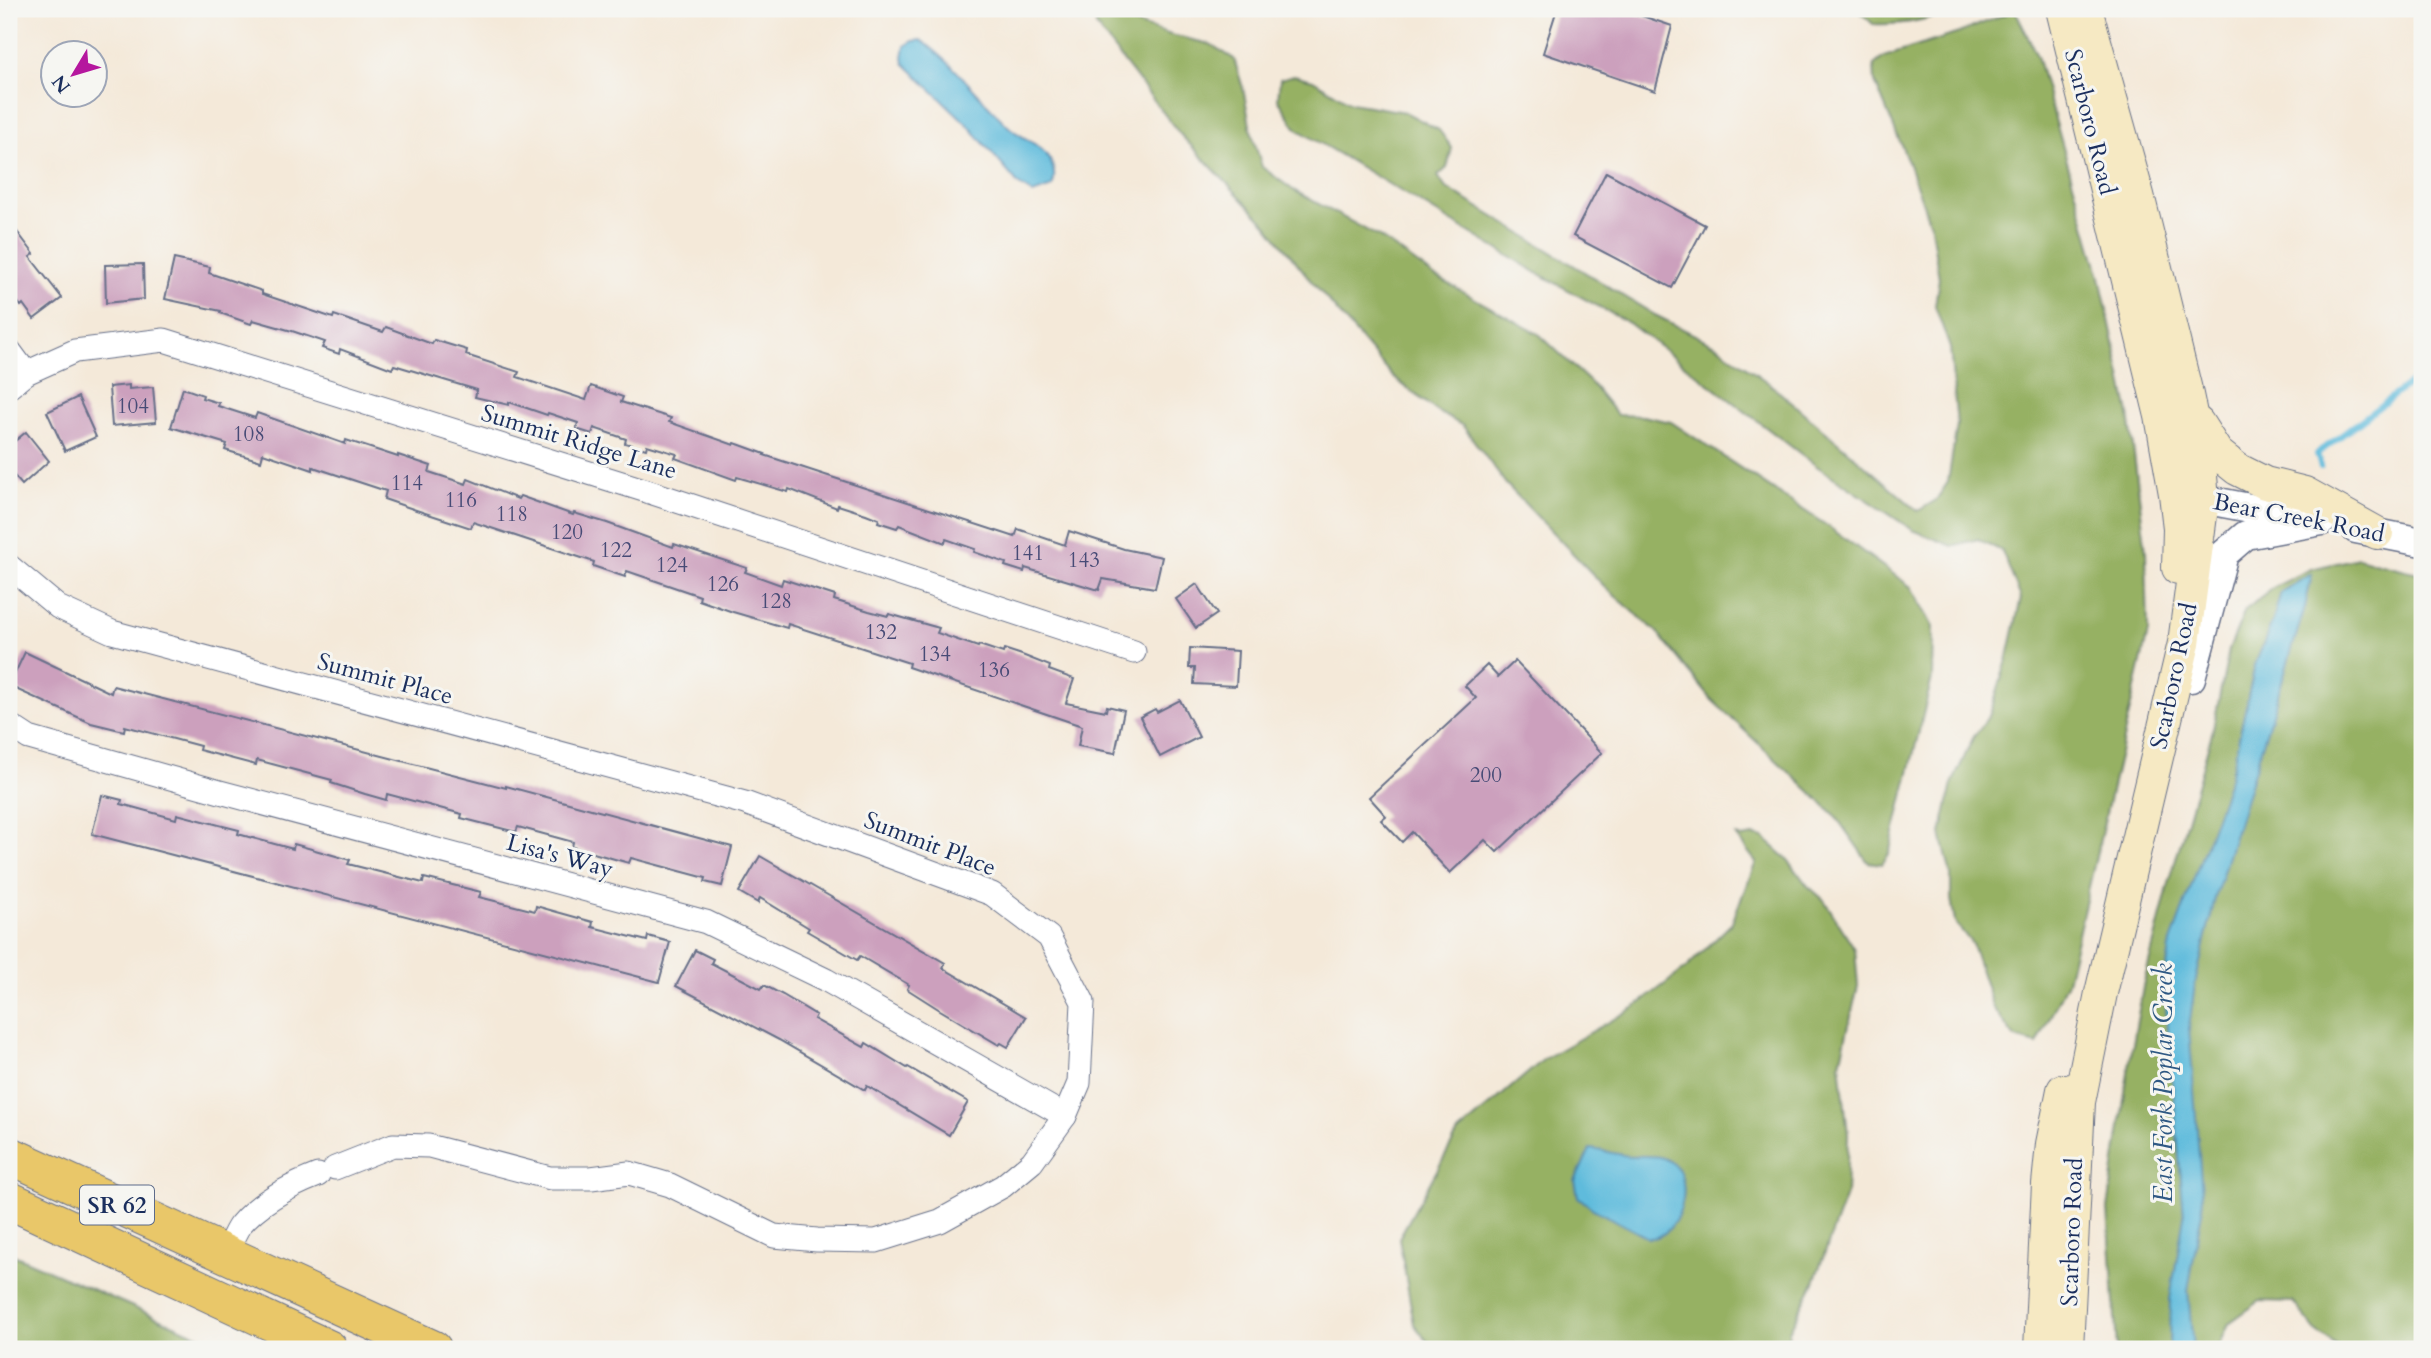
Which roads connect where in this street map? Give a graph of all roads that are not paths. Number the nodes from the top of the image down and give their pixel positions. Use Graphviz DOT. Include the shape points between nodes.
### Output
graph roads {
  1 [pos="2072,17"];
  2 [pos="9,350"];
  3 [pos="17,380"];
  4 [pos="2189,408"];
  5 [pos="2189,497"];
  6 [pos="2322,522"];
  7 [pos="2377,533"];
  8 [pos="2422,542"];
  9 [pos="9,566"];
  10 [pos="1134,652"];
  11 [pos="9,725"];
  12 [pos="1065,1116"];
  13 [pos="9,1155"];
  14 [pos="9,1200"];
  15 [pos="2074,1224"];
  16 [pos="225,1255"];
  17 [pos="210,1293"];
  18 [pos="329,1349"];
  19 [pos="433,1349"];
  20 [pos="2040,1349"];
  21 [pos="2067,1349"];
  1 -- 4 [label="main road, Scarboro Road" via="2138,195"];
  1 -- 5 [label="main road, Scarboro Road" via="2161,416"];
  2 -- 3 [label="street"];
  3 -- 10 [label="street, Summit Ridge Lane" via="75,351 164,340 660,495"];
  4 -- 5 [label="main road, Scarboro Road" via="2199,452"];
  4 -- 7 [label="main road" via="2217,453 2237,469 2265,483 2305,493"];
  5 -- 6 [label="street, Bear Creek Road"];
  5 -- 15 [label="main road, Scarboro Road" via="2184,643 2086,1062 2079,1102"];
  5 -- 20 [label="main road, Scarboro Road" via="2164,665 2052,1144"];
  6 -- 7 [label="street, Bear Creek Road"];
  6 -- 15 [label="street" via="2246,534 2224,554 2219,568 2100,1064"];
  7 -- 8 [label="street, Bear Creek Road"];
  9 -- 12 [label="street, Summit Place" via="58,607 112,632 745,803 992,894 1049,937 1083,1002 1079,1083"];
  11 -- 12 [label="street, Lisa's Way" via="29,738 706,922 826,980"];
  12 -- 16 [label="street, Summit Place" via="1032,1162 1003,1186 940,1221 876,1241 774,1236 670,1185 629,1173 550,1178 429,1146 393,1145 297,1183 267,1200 239,1226"];
  13 -- 16 [label="highway, SR 62"];
  14 -- 17 [label="highway, SR 62"];
  15 -- 21 [label="main road, Scarboro Road"];
  16 -- 17 [label="street"];
  16 -- 19 [label="highway, SR 62"];
  17 -- 18 [label="highway, SR 62"];
}
